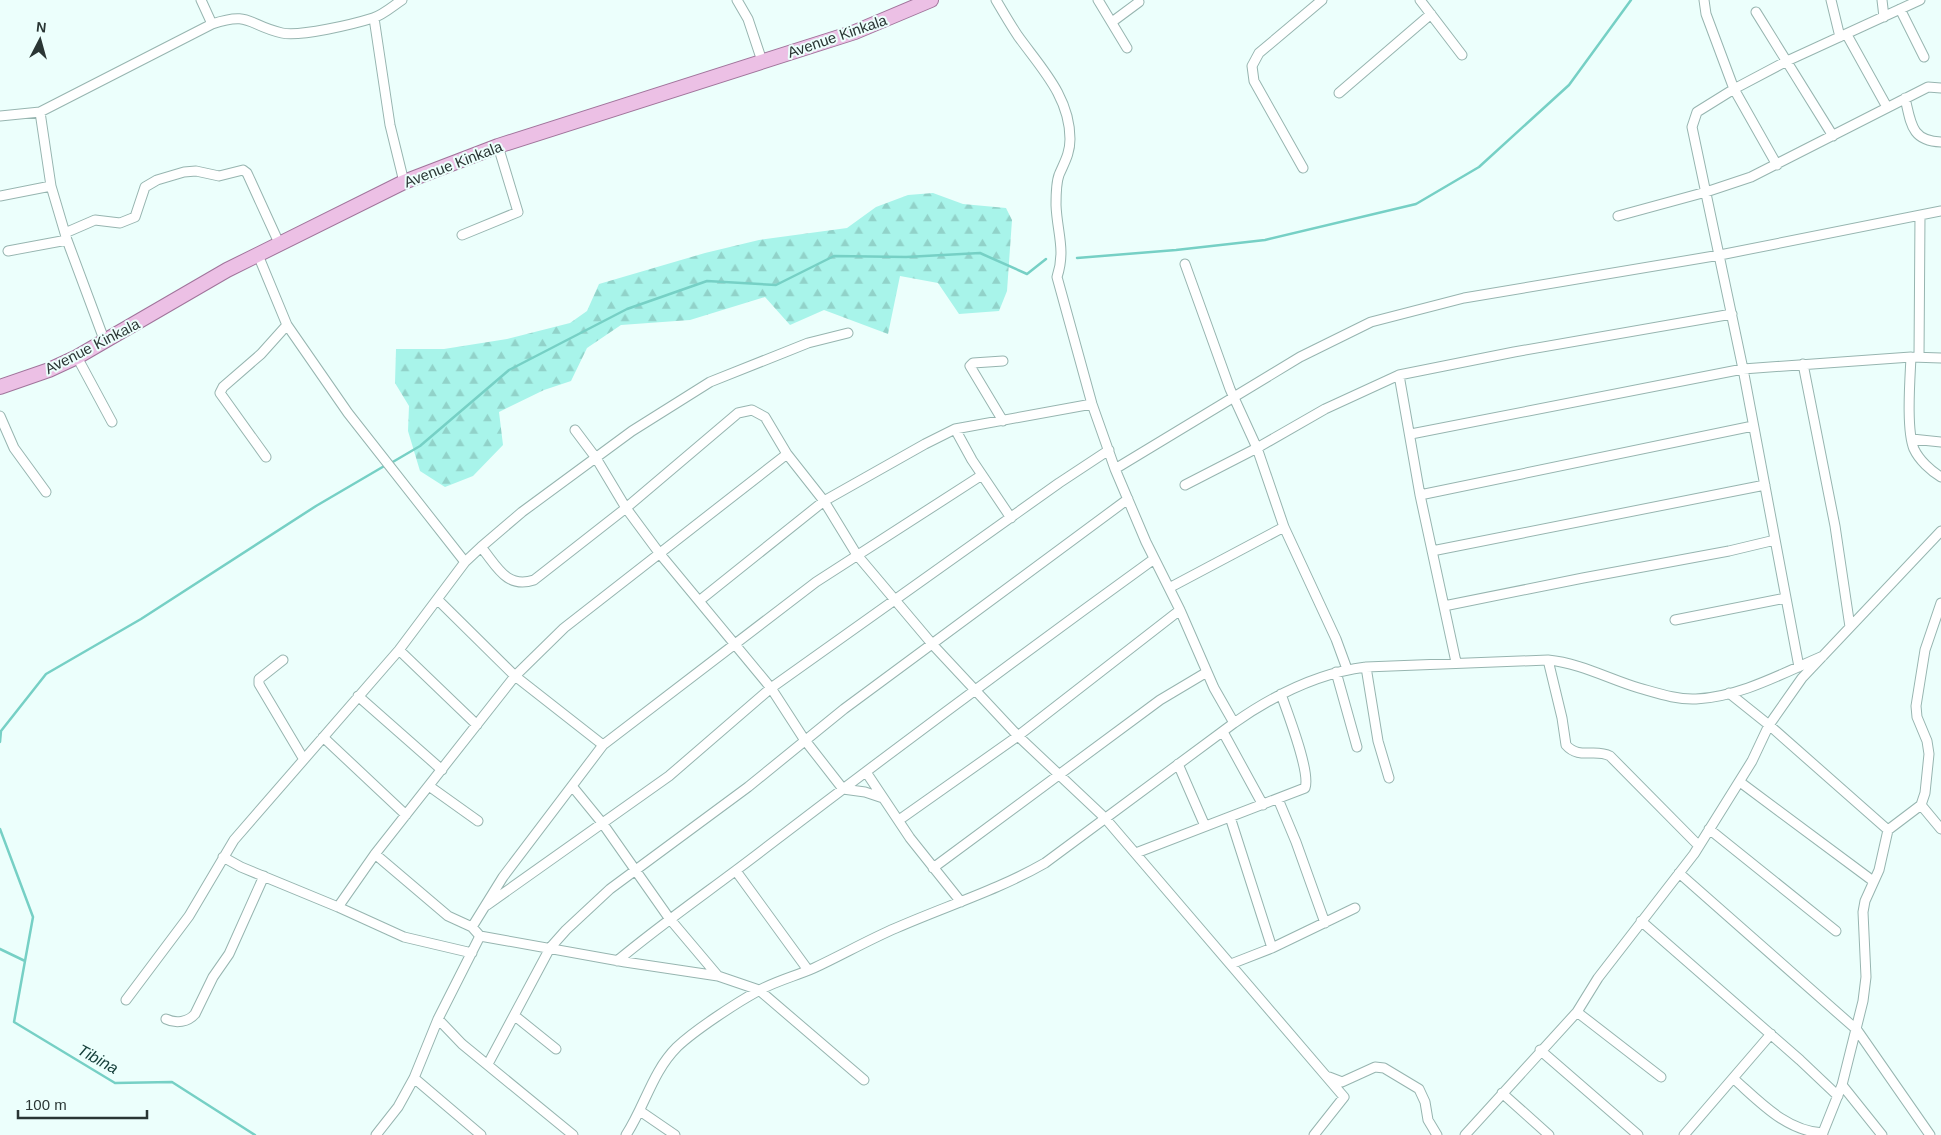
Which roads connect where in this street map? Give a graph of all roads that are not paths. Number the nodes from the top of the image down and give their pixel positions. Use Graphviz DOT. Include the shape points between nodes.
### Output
graph roads {
  1 [pos="201,0"];
  2 [pos="402,0"];
  3 [pos="737,0"];
  4 [pos="931,0"];
  5 [pos="996,0"];
  6 [pos="1098,0"];
  7 [pos="1322,0"];
  8 [pos="1420,0"];
  9 [pos="1704,0"];
  10 [pos="1831,0"];
  11 [pos="1882,0"];
  12 [pos="1920,0"];
  13 [pos="1139,2"];
  14 [pos="1900,9"];
  15 [pos="1756,12"];
  16 [pos="1431,14"];
  17 [pos="1884,17"];
  18 [pos="374,18"];
  19 [pos="1112,22"];
  20 [pos="212,24"];
  21 [pos="1843,36"];
  22 [pos="1127,48"];
  23 [pos="1462,55"];
  24 [pos="1924,57"];
  25 [pos="762,61"];
  26 [pos="1787,61"];
  27 [pos="1941,88"];
  28 [pos="1734,89"];
  29 [pos="1339,93"];
  30 [pos="1904,98"];
  31 [pos="1887,107"];
  32 [pos="40,112"];
  33 [pos="0,116"];
  34 [pos="1833,136"];
  35 [pos="1941,142"];
  36 [pos="498,146"];
  37 [pos="1777,165"];
  38 [pos="1303,168"];
  39 [pos="404,182"];
  40 [pos="51,186"];
  41 [pos="1706,192"];
  42 [pos="0,196"];
  43 [pos="1941,211"];
  44 [pos="1618,216"];
  45 [pos="1920,216"];
  46 [pos="462,235"];
  47 [pos="66,236"];
  48 [pos="280,243"];
  49 [pos="8,251"];
  50 [pos="258,255"];
  51 [pos="1720,255"];
  52 [pos="1185,264"];
  53 [pos="1732,314"];
  54 [pos="287,325"];
  55 [pos="848,333"];
  56 [pos="105,342"];
  57 [pos="77,357"];
  58 [pos="1915,357"];
  59 [pos="1941,358"];
  60 [pos="1003,362"];
  61 [pos="1803,364"];
  62 [pos="1743,369"];
  63 [pos="1399,375"];
  64 [pos="0,387"];
  65 [pos="1233,396"];
  66 [pos="1092,404"];
  67 [pos="0,416"];
  68 [pos="1003,421"];
  69 [pos="112,422"];
  70 [pos="1753,426"];
  71 [pos="955,429"];
  72 [pos="575,430"];
  73 [pos="1411,434"];
  74 [pos="1912,439"];
  75 [pos="1941,442"];
  76 [pos="1257,448"];
  77 [pos="1109,450"];
  78 [pos="787,454"];
  79 [pos="266,456"];
  80 [pos="596,458"];
  81 [pos="1116,469"];
  82 [pos="982,475"];
  83 [pos="1941,476"];
  84 [pos="1185,485"];
  85 [pos="1765,485"];
  86 [pos="46,492"];
  87 [pos="1420,495"];
  88 [pos="1128,499"];
  89 [pos="824,501"];
  90 [pos="626,508"];
  91 [pos="1011,518"];
  92 [pos="1284,526"];
  93 [pos="1941,530"];
  94 [pos="1775,540"];
  95 [pos="480,547"];
  96 [pos="1432,551"];
  97 [pos="660,554"];
  98 [pos="857,555"];
  99 [pos="1154,559"];
  100 [pos="465,562"];
  101 [pos="1169,588"];
  102 [pos="1786,598"];
  103 [pos="438,600"];
  104 [pos="699,601"];
  105 [pos="896,601"];
  106 [pos="1444,606"];
  107 [pos="1940,609"];
  108 [pos="1180,610"];
  109 [pos="1675,620"];
  110 [pos="1850,627"];
  111 [pos="733,644"];
  112 [pos="933,644"];
  113 [pos="398,650"];
  114 [pos="1823,656"];
  115 [pos="283,660"];
  116 [pos="1548,660"];
  117 [pos="1456,662"];
  118 [pos="1366,667"];
  119 [pos="1798,667"];
  120 [pos="1347,669"];
  121 [pos="1207,672"];
  122 [pos="1336,672"];
  123 [pos="515,676"];
  124 [pos="771,688"];
  125 [pos="975,689"];
  126 [pos="1729,693"];
  127 [pos="1281,694"];
  128 [pos="358,696"];
  129 [pos="1234,723"];
  130 [pos="477,725"];
  131 [pos="1769,725"];
  132 [pos="1223,732"];
  133 [pos="1018,736"];
  134 [pos="323,737"];
  135 [pos="804,739"];
  136 [pos="603,745"];
  137 [pos="1357,748"];
  138 [pos="304,758"];
  139 [pos="1178,764"];
  140 [pos="442,770"];
  141 [pos="866,772"];
  142 [pos="1057,775"];
  143 [pos="1389,778"];
  144 [pos="1740,782"];
  145 [pos="429,786"];
  146 [pos="572,786"];
  147 [pos="842,789"];
  148 [pos="883,798"];
  149 [pos="1278,800"];
  150 [pos="1263,804"];
  151 [pos="1921,805"];
  152 [pos="406,815"];
  153 [pos="1230,817"];
  154 [pos="1105,818"];
  155 [pos="899,820"];
  156 [pos="478,821"];
  157 [pos="603,824"];
  158 [pos="1205,826"];
  159 [pos="1709,829"];
  160 [pos="1888,830"];
  161 [pos="1941,830"];
  162 [pos="1700,846"];
  163 [pos="1136,853"];
  164 [pos="376,854"];
  165 [pos="223,857"];
  166 [pos="933,868"];
  167 [pos="636,869"];
  168 [pos="736,871"];
  169 [pos="1679,873"];
  170 [pos="264,876"];
  171 [pos="1873,881"];
  172 [pos="961,902"];
  173 [pos="486,905"];
  174 [pos="338,907"];
  175 [pos="1355,908"];
  176 [pos="668,918"];
  177 [pos="1641,921"];
  178 [pos="1325,923"];
  179 [pos="472,927"];
  180 [pos="1836,931"];
  181 [pos="480,936"];
  182 [pos="550,948"];
  183 [pos="1272,948"];
  184 [pos="472,953"];
  185 [pos="617,960"];
  186 [pos="1231,964"];
  187 [pos="808,970"];
  188 [pos="718,976"];
  189 [pos="759,990"];
  190 [pos="126,1000"];
  191 [pos="1577,1012"];
  192 [pos="515,1016"];
  193 [pos="166,1019"];
  194 [pos="438,1019"];
  195 [pos="1857,1030"];
  196 [pos="1771,1034"];
  197 [pos="556,1049"];
  198 [pos="1540,1050"];
  199 [pos="488,1064"];
  200 [pos="1323,1072"];
  201 [pos="1661,1077"];
  202 [pos="414,1078"];
  203 [pos="1734,1079"];
  204 [pos="864,1080"];
  205 [pos="1842,1084"];
  206 [pos="1502,1093"];
  207 [pos="1838,1096"];
  208 [pos="640,1111"];
  209 [pos="1822,1134"];
  210 [pos="376,1135"];
  211 [pos="481,1135"];
  212 [pos="573,1135"];
  213 [pos="626,1135"];
  214 [pos="676,1135"];
  215 [pos="1314,1135"];
  216 [pos="1436,1135"];
  217 [pos="1465,1135"];
  218 [pos="1549,1135"];
  219 [pos="1638,1135"];
  220 [pos="1684,1135"];
  221 [pos="1882,1135"];
  222 [pos="1930,1135"];
  1 -- 20 [label="street"];
  2 -- 18 [label="street"];
  3 -- 25 [label="street" via="748,19"];
  4 -- 25 [label="main road, Avenue Kinkala" via="855,32"];
  5 -- 66 [label="street" via="1050,78 1069,121 1066,163 1058,176 1056,206 1062,262 1057,277"];
  6 -- 19 [label="street"];
  7 -- 38 [label="street" via="1259,53 1252,66 1254,81"];
  8 -- 16 [label="street"];
  9 -- 28 [label="street" via="1706,14"];
  10 -- 21 [label="street"];
  11 -- 17 [label="street"];
  12 -- 14 [label="street"];
  13 -- 19 [label="street"];
  14 -- 17 [label="street"];
  14 -- 24 [label="street"];
  15 -- 26 [label="street"];
  16 -- 23 [label="street"];
  16 -- 29 [label="street"];
  17 -- 21 [label="street"];
  18 -- 20 [label="street" via="304,33 283,33 244,18"];
  18 -- 39 [label="street" via="390,125"];
  19 -- 22 [label="street"];
  20 -- 32 [label="street"];
  21 -- 26 [label="street"];
  21 -- 31 [label="street"];
  25 -- 36 [label="main road, Avenue Kinkala"];
  26 -- 28 [label="street"];
  26 -- 34 [label="street"];
  27 -- 30 [label="street" via="1928,87"];
  28 -- 37 [label="street"];
  28 -- 41 [label="street" via="1697,112 1693,121"];
  30 -- 31 [label="street"];
  30 -- 35 [label="street" via="1918,136"];
  31 -- 34 [label="street"];
  32 -- 33 [label="street"];
  32 -- 40 [label="street"];
  34 -- 37 [label="street"];
  36 -- 39 [label="main road, Avenue Kinkala"];
  36 -- 46 [label="street" via="518,212"];
  37 -- 41 [label="street"];
  39 -- 48 [label="main road, Avenue Kinkala"];
  40 -- 42 [label="street"];
  40 -- 47 [label="street"];
  41 -- 44 [label="street"];
  41 -- 51 [label="street"];
  43 -- 45 [label="street"];
  45 -- 51 [label="street"];
  45 -- 58 [label="street"];
  47 -- 48 [label="street" via="95,220 120,222 135,216 145,187 157,180 184,172 219,176 244,170"];
  47 -- 49 [label="street"];
  47 -- 56 [label="street"];
  48 -- 50 [label="main road, Avenue Kinkala"];
  50 -- 54 [label="street"];
  50 -- 56 [label="main road, Avenue Kinkala"];
  51 -- 53 [label="street"];
  51 -- 65 [label="street" via="1464,298 1371,322 1300,357"];
  52 -- 65 [label="street"];
  53 -- 62 [label="street"];
  53 -- 63 [label="street"];
  54 -- 79 [label="street" via="220,393"];
  54 -- 100 [label="street" via="354,420"];
  55 -- 80 [label="street" via="808,343 710,382"];
  56 -- 57 [label="main road, Avenue Kinkala"];
  57 -- 64 [label="main road, Avenue Kinkala"];
  57 -- 69 [label="street"];
  58 -- 59 [label="street"];
  58 -- 61 [label="street"];
  58 -- 74 [label="street"];
  60 -- 68 [label="street" via="973,363 970,366"];
  61 -- 62 [label="street"];
  61 -- 110 [label="street" via="1835,526"];
  62 -- 70 [label="street"];
  62 -- 73 [label="street"];
  63 -- 73 [label="street"];
  63 -- 76 [label="street" via="1325,409"];
  65 -- 76 [label="street"];
  65 -- 81 [label="street"];
  66 -- 68 [label="street"];
  66 -- 77 [label="street"];
  67 -- 86 [label="street" via="14,448"];
  68 -- 71 [label="street"];
  70 -- 85 [label="street"];
  70 -- 87 [label="street"];
  71 -- 82 [label="street"];
  71 -- 89 [label="street"];
  72 -- 80 [label="street"];
  73 -- 87 [label="street"];
  74 -- 75 [label="street"];
  74 -- 83 [label="street" via="1917,454"];
  76 -- 84 [label="street"];
  76 -- 92 [label="street"];
  77 -- 81 [label="street"];
  77 -- 91 [label="street"];
  78 -- 89 [label="street"];
  78 -- 90 [label="street" via="765,417 759,412 745,410"];
  78 -- 97 [label="street"];
  80 -- 90 [label="street"];
  80 -- 95 [label="street"];
  81 -- 88 [label="street"];
  82 -- 91 [label="street"];
  82 -- 98 [label="street"];
  85 -- 94 [label="street"];
  85 -- 96 [label="street"];
  87 -- 96 [label="street"];
  88 -- 99 [label="street"];
  88 -- 112 [label="street"];
  89 -- 98 [label="street"];
  89 -- 104 [label="street"];
  90 -- 95 [label="street" via="534,580 523,583 512,582"];
  90 -- 97 [label="street"];
  91 -- 105 [label="street"];
  92 -- 101 [label="street"];
  92 -- 120 [label="street"];
  93 -- 110 [label="street"];
  94 -- 102 [label="street"];
  94 -- 106 [label="street"];
  95 -- 100 [label="street"];
  96 -- 106 [label="street"];
  97 -- 104 [label="street"];
  97 -- 123 [label="street" via="564,628"];
  98 -- 105 [label="street"];
  98 -- 111 [label="street"];
  99 -- 101 [label="street"];
  99 -- 125 [label="street"];
  100 -- 103 [label="street"];
  101 -- 108 [label="street"];
  102 -- 109 [label="street"];
  102 -- 119 [label="street"];
  103 -- 113 [label="street"];
  103 -- 123 [label="street"];
  104 -- 111 [label="street"];
  105 -- 112 [label="street"];
  105 -- 124 [label="street"];
  106 -- 117 [label="street"];
  107 -- 151 [label="street" via="1926,650 1916,706 1929,754"];
  108 -- 121 [label="street"];
  108 -- 133 [label="street"];
  110 -- 114 [label="street"];
  111 -- 124 [label="street"];
  111 -- 136 [label="street"];
  112 -- 125 [label="street"];
  112 -- 135 [label="street"];
  113 -- 128 [label="street"];
  113 -- 130 [label="street"];
  114 -- 119 [label="street"];
  114 -- 131 [label="street" via="1802,678"];
  115 -- 138 [label="street" via="258,684"];
  116 -- 117 [label="street"];
  116 -- 126 [label="street" via="1574,664 1639,688 1680,698 1695,700"];
  116 -- 162 [label="street" via="1566,745 1580,754 1601,752 1610,756"];
  117 -- 118 [label="street"];
  118 -- 120 [label="street"];
  118 -- 143 [label="street" via="1378,741"];
  119 -- 126 [label="street"];
  120 -- 122 [label="street"];
  121 -- 129 [label="street"];
  121 -- 142 [label="street" via="1160,700"];
  122 -- 127 [label="street"];
  122 -- 137 [label="street"];
  123 -- 130 [label="street"];
  123 -- 136 [label="street"];
  124 -- 135 [label="street"];
  124 -- 157 [label="street" via="669,776"];
  125 -- 133 [label="street"];
  125 -- 141 [label="street"];
  126 -- 131 [label="street"];
  127 -- 129 [label="street"];
  127 -- 149 [label="street" via="1307,781 1305,788"];
  128 -- 134 [label="street"];
  128 -- 140 [label="street"];
  129 -- 132 [label="street"];
  130 -- 140 [label="street"];
  131 -- 144 [label="street"];
  131 -- 160 [label="street"];
  132 -- 139 [label="street"];
  132 -- 150 [label="street"];
  133 -- 142 [label="street"];
  133 -- 155 [label="street"];
  134 -- 138 [label="street"];
  134 -- 152 [label="street"];
  135 -- 147 [label="street"];
  135 -- 167 [label="street" via="748,787"];
  136 -- 146 [label="street"];
  138 -- 165 [label="street" via="250,820"];
  139 -- 154 [label="street"];
  139 -- 158 [label="street"];
  140 -- 145 [label="street"];
  141 -- 147 [label="street"];
  141 -- 148 [label="street"];
  142 -- 154 [label="street"];
  142 -- 166 [label="street"];
  144 -- 159 [label="street"];
  144 -- 171 [label="street"];
  145 -- 152 [label="street"];
  145 -- 156 [label="street"];
  146 -- 157 [label="street"];
  146 -- 173 [label="street"];
  147 -- 148 [label="street"];
  147 -- 168 [label="street"];
  148 -- 155 [label="street"];
  149 -- 150 [label="street"];
  149 -- 178 [label="street"];
  150 -- 153 [label="street"];
  151 -- 160 [label="street"];
  151 -- 161 [label="street"];
  152 -- 164 [label="street"];
  153 -- 158 [label="street"];
  153 -- 183 [label="street"];
  154 -- 163 [label="street"];
  154 -- 172 [label="street" via="1045,863"];
  155 -- 166 [label="street"];
  157 -- 167 [label="street"];
  157 -- 173 [label="street"];
  158 -- 163 [label="street"];
  159 -- 162 [label="street"];
  159 -- 180 [label="street"];
  160 -- 171 [label="street" via="1879,870"];
  162 -- 169 [label="street"];
  163 -- 186 [label="street"];
  164 -- 174 [label="street"];
  164 -- 179 [label="street" via="448,916"];
  165 -- 170 [label="street"];
  165 -- 190 [label="street" via="189,916"];
  166 -- 172 [label="street"];
  167 -- 176 [label="street"];
  167 -- 182 [label="street" via="581,915"];
  168 -- 176 [label="street"];
  168 -- 187 [label="street"];
  169 -- 177 [label="street"];
  169 -- 195 [label="street"];
  170 -- 174 [label="street"];
  170 -- 193 [label="street" via="233,946 195,1014 183,1021"];
  171 -- 195 [label="street" via="1863,912 1866,977"];
  172 -- 187 [label="street" via="895,928"];
  173 -- 179 [label="street"];
  174 -- 184 [label="street" via="404,937"];
  175 -- 178 [label="street"];
  176 -- 185 [label="street"];
  176 -- 188 [label="street"];
  177 -- 191 [label="street"];
  177 -- 196 [label="street"];
  178 -- 183 [label="street"];
  179 -- 181 [label="street"];
  181 -- 182 [label="street"];
  181 -- 184 [label="street"];
  182 -- 185 [label="street"];
  182 -- 192 [label="street"];
  183 -- 186 [label="street"];
  184 -- 194 [label="street"];
  185 -- 188 [label="street"];
  186 -- 200 [label="street"];
  187 -- 189 [label="street"];
  188 -- 189 [label="street"];
  189 -- 204 [label="street"];
  189 -- 208 [label="street" via="678,1046 652,1081"];
  191 -- 198 [label="street"];
  191 -- 201 [label="street"];
  192 -- 197 [label="street"];
  192 -- 199 [label="street"];
  194 -- 199 [label="street" via="462,1044"];
  194 -- 202 [label="street"];
  195 -- 205 [label="street"];
  195 -- 222 [label="street"];
  196 -- 203 [label="street"];
  196 -- 207 [label="street"];
  198 -- 206 [label="street"];
  198 -- 219 [label="street"];
  199 -- 212 [label="street"];
  200 -- 215 [label="street" via="1344,1097"];
  200 -- 216 [label="street" via="1342,1082 1375,1068 1384,1068 1423,1095 1428,1120"];
  202 -- 210 [label="street" via="398,1107"];
  202 -- 211 [label="street"];
  203 -- 209 [label="street" via="1787,1123"];
  203 -- 220 [label="street"];
  205 -- 207 [label="street"];
  205 -- 221 [label="street"];
  206 -- 217 [label="street"];
  206 -- 218 [label="street"];
  207 -- 209 [label="street"];
  208 -- 213 [label="street"];
  208 -- 214 [label="street"];
}
